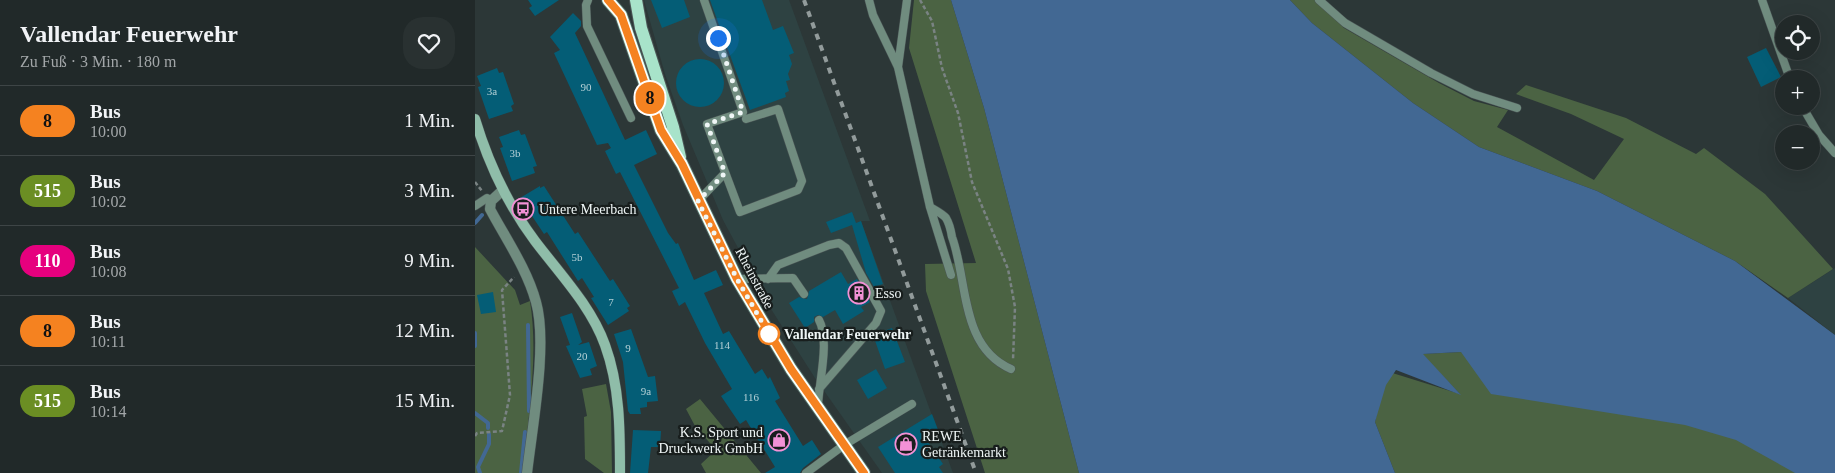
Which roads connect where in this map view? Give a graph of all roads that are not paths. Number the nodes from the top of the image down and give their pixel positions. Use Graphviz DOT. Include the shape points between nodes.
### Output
graph roads {
  1 [pos="588,0"];
  2 [pos="608,0"];
  3 [pos="636,0"];
  4 [pos="704,0"];
  5 [pos="869,0"];
  6 [pos="907,0"];
  7 [pos="1319,0"];
  8 [pos="1762,0"];
  9 [pos="898,67"];
  10 [pos="1787,70"];
  11 [pos="1517,108"];
  12 [pos="1807,115"];
  13 [pos="631,118"];
  14 [pos="475,119"];
  15 [pos="746,119"];
  16 [pos="1835,154"];
  17 [pos="682,164"];
  18 [pos="725,173"];
  19 [pos="503,190"];
  20 [pos="491,201"];
  21 [pos="698,201"];
  22 [pos="475,206"];
  23 [pos="930,207"];
  24 [pos="951,275"];
  25 [pos="737,279"];
  26 [pos="768,279"];
  27 [pos="804,294"];
  28 [pos="819,320"];
  29 [pos="1011,369"];
  30 [pos="819,389"];
  31 [pos="912,404"];
  32 [pos="818,406"];
  33 [pos="844,444"];
  34 [pos="527,473"];
  35 [pos="620,473"];
  36 [pos="806,473"];
  37 [pos="864,473"];
  1 -- 13 [label="lane" via="587,26"];
  2 -- 17 [label="main road, Rheinstraße" via="621,15 661,130"];
  3 -- 17 [label="main road, Rheinstraße" via="641,28"];
  4 -- 18 [label="lane" via="743,112 707,124"];
  5 -- 9 [label="lane"];
  6 -- 9 [label="lane"];
  7 -- 11 [label="lane" via="1345,23 1431,73 1473,94"];
  8 -- 10 [label="lane"];
  9 -- 23 [label="lane"];
  12 -- 16 [label="lane"];
  14 -- 19 [label="street"];
  15 -- 18 [label="lane" via="778,108 802,181 798,190 740,212"];
  17 -- 21 [label="main road, Rheinstraße"];
  18 -- 21 [label="lane"];
  19 -- 20 [label="street"];
  19 -- 35 [label="street" via="522,223 586,308 605,345 619,413"];
  20 -- 22 [label="lane" via="487,198"];
  20 -- 34 [label="street" via="491,209 536,301 539,334 537,383"];
  21 -- 25 [label="main road, Rheinstraße"];
  23 -- 24 [label="lane"];
  23 -- 29 [label="lane" via="946,218 959,256 965,303 972,327 996,363"];
  25 -- 26 [label="lane"];
  25 -- 32 [label="main road, Rheinstraße" via="791,369"];
  26 -- 27 [label="lane" via="793,278"];
  26 -- 30 [label="lane" via="779,265 829,244 839,243 846,248 881,311 876,323"];
  28 -- 30 [label="lane" via="824,353"];
  30 -- 32 [label="lane"];
  31 -- 33 [label="lane"];
  32 -- 33 [label="main road, Rheinstraße"];
  33 -- 36 [label="lane"];
  33 -- 37 [label="main road, Rheinstraße"];
}
